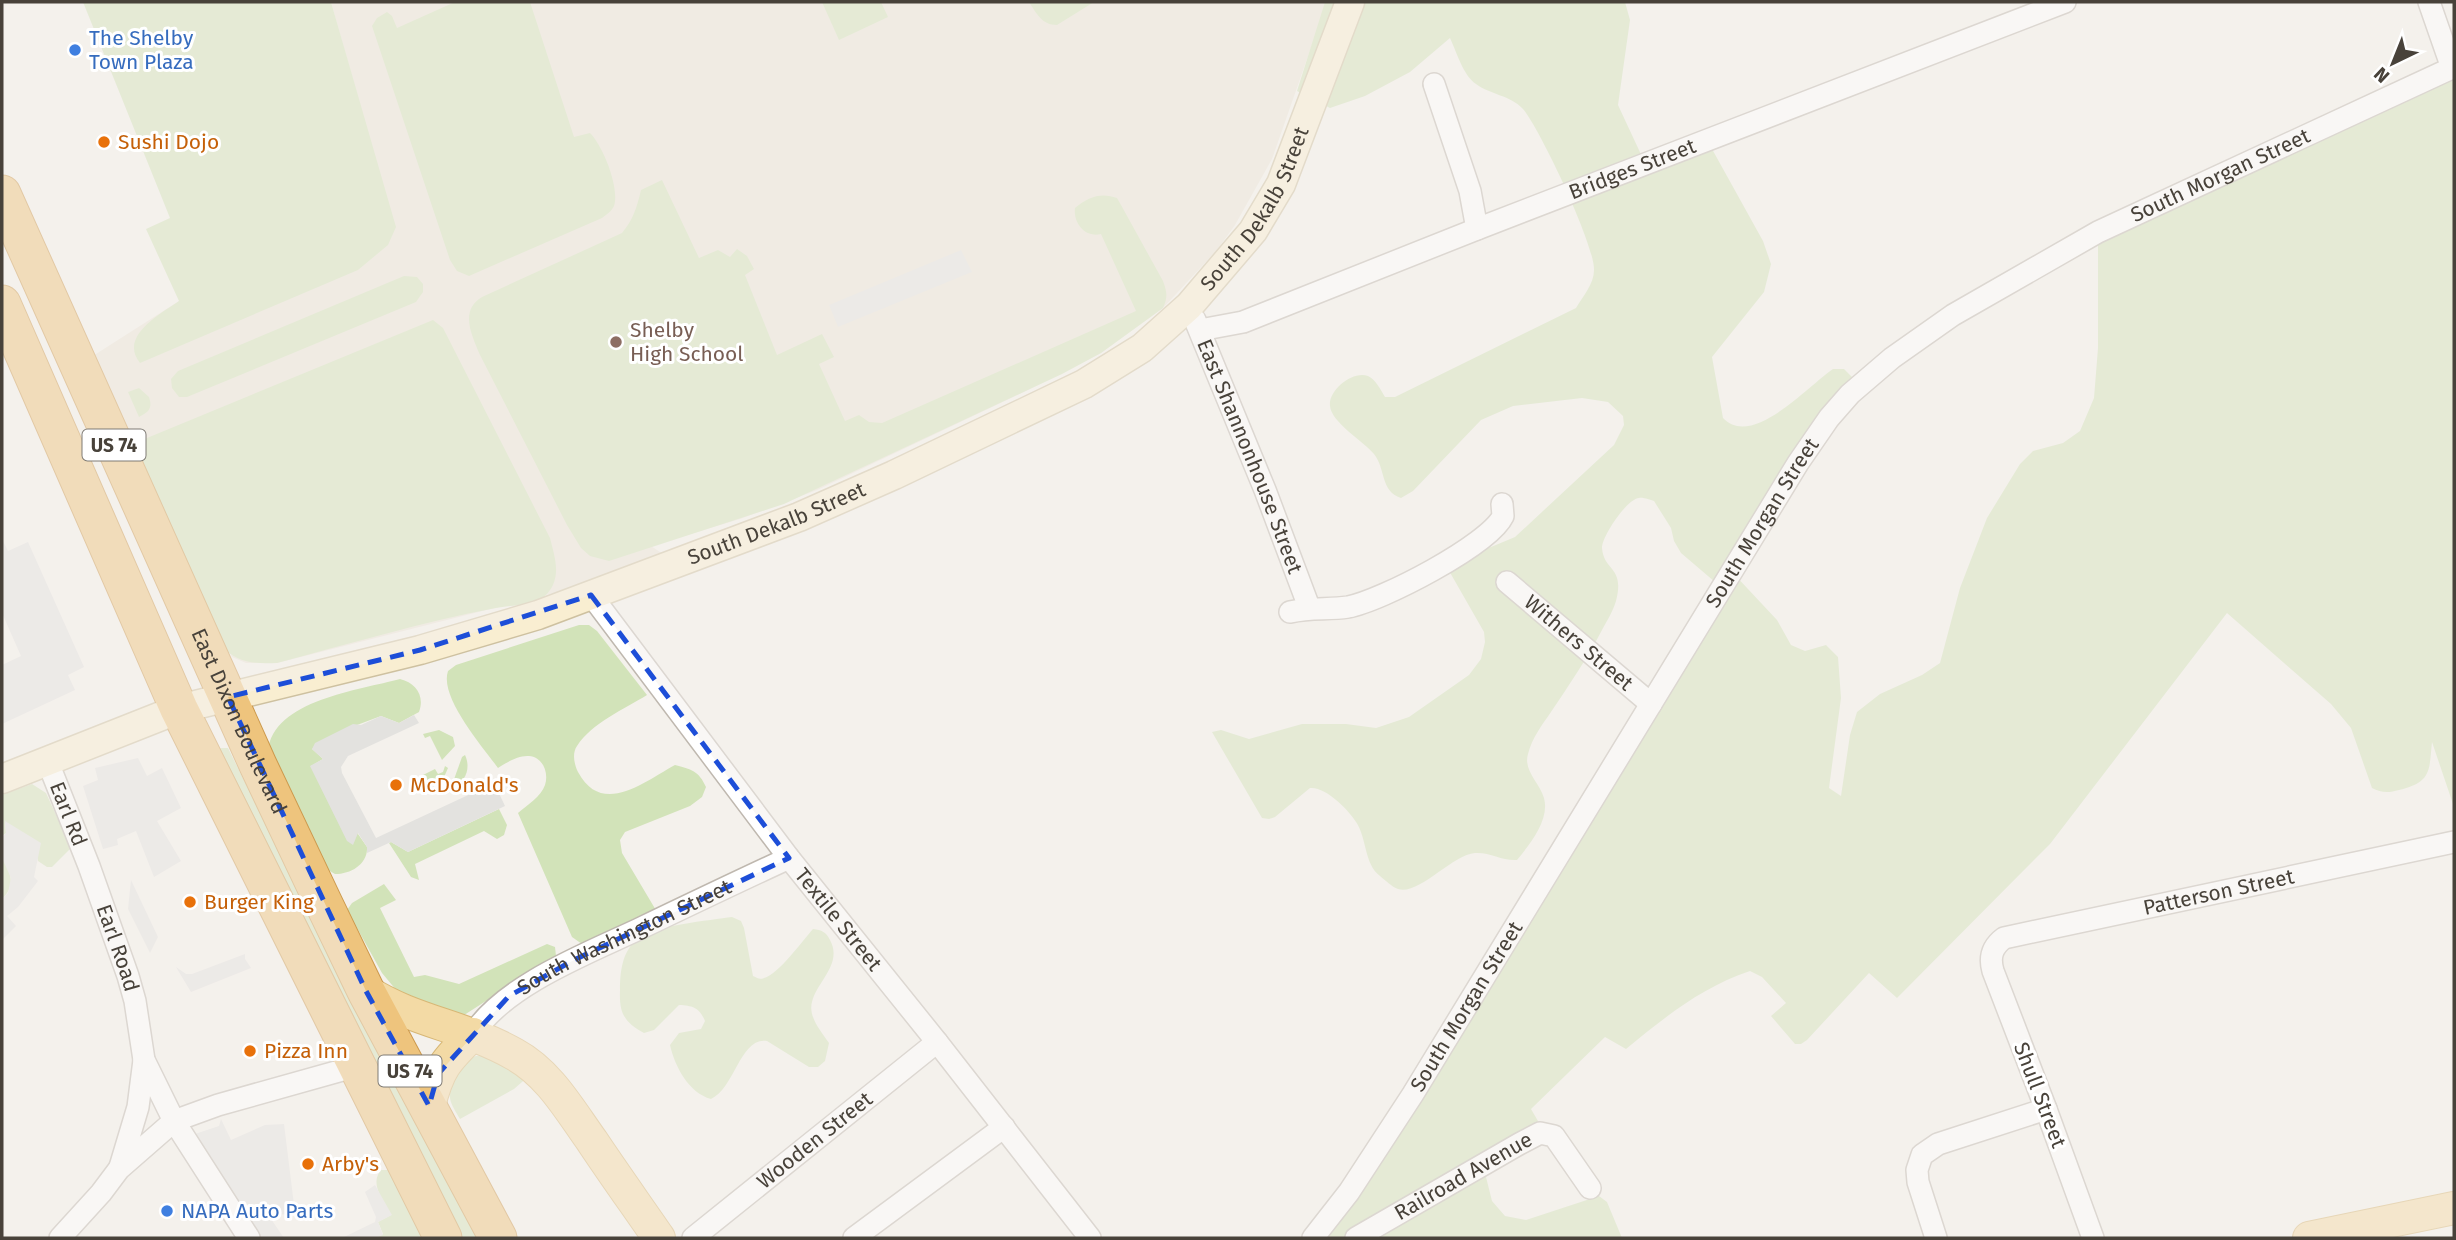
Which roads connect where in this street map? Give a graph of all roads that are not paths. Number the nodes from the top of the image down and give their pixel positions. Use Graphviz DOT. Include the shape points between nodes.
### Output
graph roads {
  1 [pos="1350,2"];
  2 [pos="2065,2"];
  3 [pos="2429,2"];
  4 [pos="2453,67"];
  5 [pos="1434,84"];
  6 [pos="2,194"];
  7 [pos="1477,229"];
  8 [pos="2,304"];
  9 [pos="1194,318"];
  10 [pos="1502,504"];
  11 [pos="1507,582"];
  12 [pos="591,595"];
  13 [pos="228,696"];
  14 [pos="1651,704"];
  15 [pos="179,709"];
  16 [pos="47,760"];
  17 [pos="2,779"];
  18 [pos="2454,842"];
  19 [pos="789,858"];
  20 [pos="89,866"];
  21 [pos="1992,952"];
  22 [pos="366,991"];
  23 [pos="473,1034"];
  24 [pos="937,1042"];
  25 [pos="144,1060"];
  26 [pos="357,1066"];
  27 [pos="429,1106"];
  28 [pos="2046,1109"];
  29 [pos="174,1121"];
  30 [pos="1003,1127"];
  31 [pos="119,1169"];
  32 [pos="1590,1188"];
  33 [pos="2454,1208"];
  34 [pos="60,1238"];
  35 [pos="249,1238"];
  36 [pos="443,1238"];
  37 [pos="498,1238"];
  38 [pos="659,1238"];
  39 [pos="693,1238"];
  40 [pos="854,1238"];
  41 [pos="1090,1238"];
  42 [pos="1313,1238"];
  43 [pos="1356,1238"];
  44 [pos="1936,1238"];
  45 [pos="2093,1238"];
  46 [pos="2309,1238"];
  1 -- 9 [label="main road, South Dekalb Street" via="1281,184"];
  2 -- 7 [label="street, Bridges Street"];
  3 -- 4 [label="street"];
  4 -- 14 [label="street, South Morgan Street" via="2098,232 1953,316 1892,358 1850,394 1813,440"];
  5 -- 7 [label="street" via="1470,191"];
  6 -- 13 [label="highway, East Dixon Boulevard / US 74"];
  7 -- 9 [label="street, Bridges Street" via="1244,322"];
  8 -- 15 [label="highway, US 74"];
  9 -- 10 [label="street, East Shannonhouse Street" via="1265,490 1299,609 1348,607 1429,572 1492,531 1503,516"];
  9 -- 12 [label="main road, South Dekalb Street" via="1066,394 894,475 799,517"];
  11 -- 14 [label="street, Withers Street"];
  12 -- 13 [label="main road, South Dekalb Street" via="420,650"];
  12 -- 19 [label="street, Textile Street"];
  13 -- 15 [label="main road, South Dekalb Street"];
  13 -- 22 [label="highway, East Dixon Boulevard / US 74"];
  14 -- 42 [label="street, South Morgan Street" via="1413,1094"];
  15 -- 16 [label="main road, South Dekalb Street"];
  15 -- 26 [label="highway, US 74"];
  16 -- 17 [label="main road, South Dekalb Street"];
  16 -- 20 [label="street, Earl Rd"];
  18 -- 21 [label="street, Patterson Street" via="2004,938"];
  19 -- 23 [label="street, South Washington Street" via="574,960 509,996 484,1017"];
  19 -- 24 [label="street, Textile Street"];
  20 -- 25 [label="street, Earl Road" via="128,976"];
  21 -- 28 [label="street, Shull Street" via="1993,971"];
  22 -- 23 [label="main road" via="402,1012"];
  22 -- 27 [label="highway, East Dixon Boulevard / US 74"];
  23 -- 27 [label="main road" via="446,1060"];
  23 -- 38 [label="main road" via="515,1054 548,1081"];
  24 -- 30 [label="street, Textile Street"];
  24 -- 39 [label="street, Wooden Street"];
  25 -- 29 [label="street"];
  25 -- 31 [label="street" via="138,1107"];
  26 -- 29 [label="street"];
  26 -- 36 [label="highway, US 74"];
  27 -- 37 [label="highway, East Dixon Boulevard / US 74"];
  28 -- 44 [label="street" via="1938,1144 1922,1155 1918,1182"];
  28 -- 45 [label="street, Shull Street"];
  29 -- 31 [label="street"];
  29 -- 35 [label="street"];
  30 -- 40 [label="street"];
  30 -- 41 [label="street, Textile Street"];
  31 -- 34 [label="street"];
  32 -- 43 [label="street, Railroad Avenue" via="1554,1136 1540,1133"];
  33 -- 46 [label="main road"];
}
